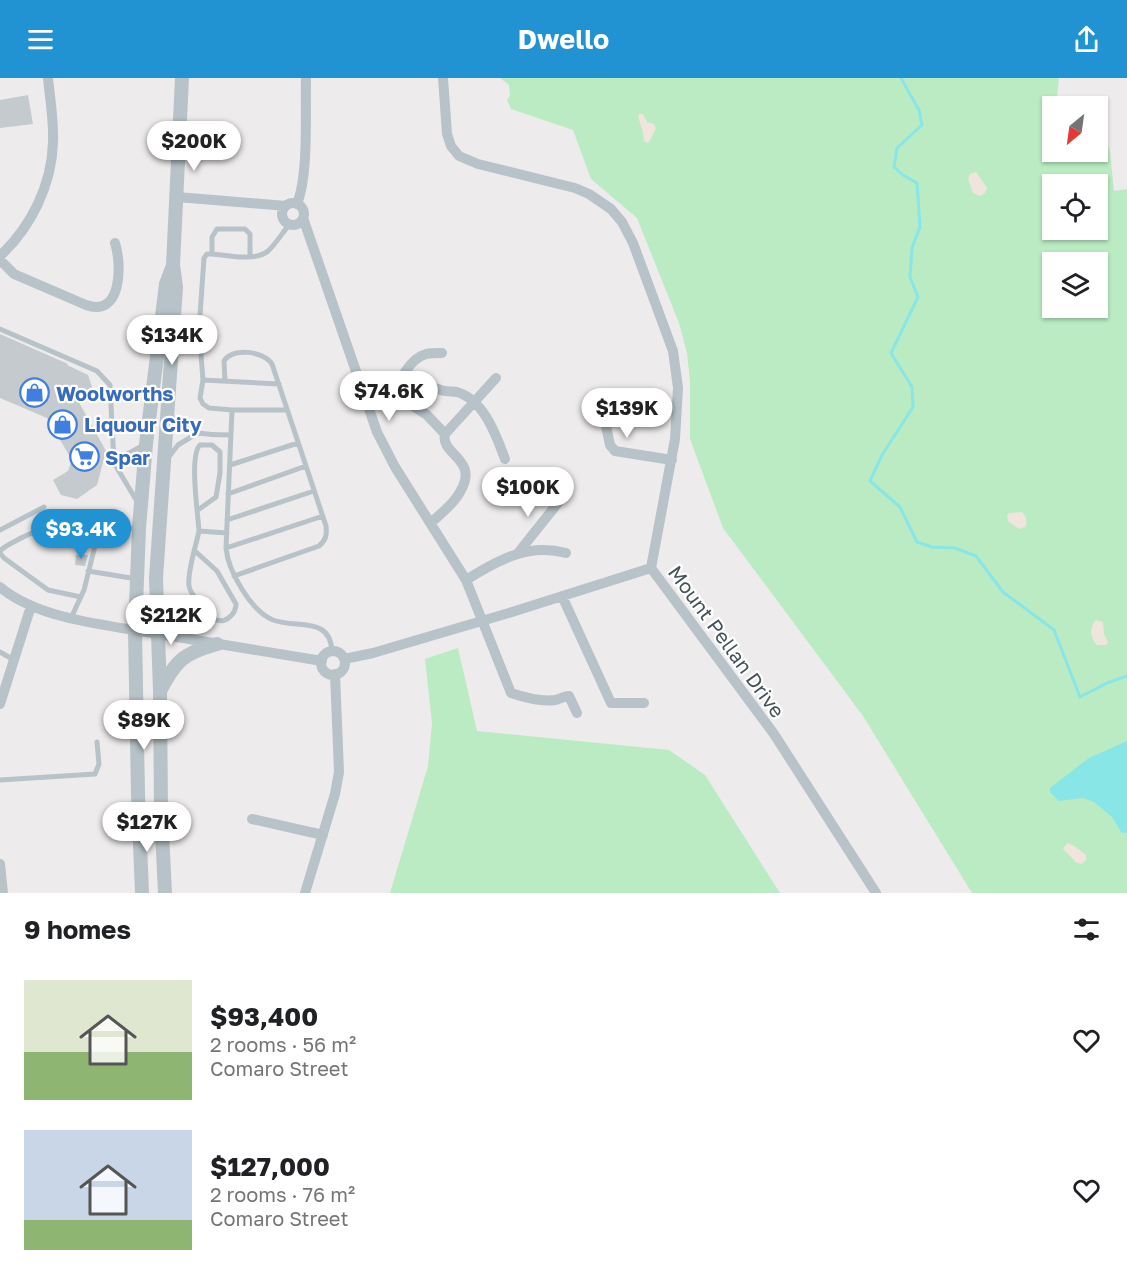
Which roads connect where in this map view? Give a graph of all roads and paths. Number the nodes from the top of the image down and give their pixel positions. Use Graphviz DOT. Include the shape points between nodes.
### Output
graph roads {
  1 [pos="48,78"];
  2 [pos="182,78"];
  3 [pos="306,78"];
  4 [pos="443,78"];
  5 [pos="177,197"];
  6 [pos="291,205"];
  7 [pos="303,218"];
  8 [pos="289,225"];
  9 [pos="116,243"];
  10 [pos="212,254"];
  11 [pos="250,256"];
  12 [pos="0,258"];
  13 [pos="173,266"];
  14 [pos="0,329"];
  15 [pos="442,352"];
  16 [pos="403,376"];
  17 [pos="496,378"];
  18 [pos="203,380"];
  19 [pos="225,381"];
  20 [pos="279,384"];
  21 [pos="474,403"];
  22 [pos="596,405"];
  23 [pos="232,410"];
  24 [pos="287,410"];
  25 [pos="168,414"];
  26 [pos="196,434"];
  27 [pos="445,434"];
  28 [pos="231,435"];
  29 [pos="298,442"];
  30 [pos="146,444"];
  31 [pos="505,459"];
  32 [pos="165,460"];
  33 [pos="672,460"];
  34 [pos="114,462"];
  35 [pos="230,465"];
  36 [pos="306,466"];
  37 [pos="314,491"];
  38 [pos="228,494"];
  39 [pos="561,499"];
  40 [pos="140,506"];
  41 [pos="44,507"];
  42 [pos="198,510"];
  43 [pos="323,516"];
  44 [pos="227,520"];
  45 [pos="431,523"];
  46 [pos="139,528"];
  47 [pos="0,530"];
  48 [pos="199,531"];
  49 [pos="104,533"];
  50 [pos="227,533"];
  51 [pos="226,548"];
  52 [pos="195,551"];
  53 [pos="566,553"];
  54 [pos="518,554"];
  55 [pos="651,568"];
  56 [pos="88,571"];
  57 [pos="234,576"];
  58 [pos="137,579"];
  59 [pos="466,580"];
  60 [pos="0,587"];
  61 [pos="562,596"];
  62 [pos="81,597"];
  63 [pos="31,606"];
  64 [pos="71,618"];
  65 [pos="485,620"];
  66 [pos="135,631"];
  67 [pos="157,633"];
  68 [pos="218,644"];
  69 [pos="332,651"];
  70 [pos="0,652"];
  71 [pos="344,659"];
  72 [pos="14,660"];
  73 [pos="322,661"];
  74 [pos="335,674"];
  75 [pos="160,691"];
  76 [pos="644,703"];
  77 [pos="0,704"];
  78 [pos="577,713"];
  79 [pos="97,742"];
  80 [pos="0,780"];
  81 [pos="252,819"];
  82 [pos="323,835"];
  83 [pos="0,864"];
  84 [pos="3,893"];
  85 [pos="142,893"];
  86 [pos="165,893"];
  87 [pos="305,893"];
  88 [pos="876,893"];
  1 -- 12 [label="street" via="53,143 48,174 27,225"];
  2 -- 5 [label="street"];
  3 -- 6 [label="street" via="304,176 301,193"];
  4 -- 33 [label="street, Mount Pellan Drive" via="447,134 459,156 581,190 608,206 625,227 673,351 679,407"];
  5 -- 6 [label="street"];
  5 -- 13 [label="street"];
  6 -- 7 [label="street" via="301,207"];
  6 -- 8 [label="street" via="282,216"];
  7 -- 8 [label="street"];
  7 -- 45 [label="street" via="377,432"];
  8 -- 11 [label="lane" via="268,250"];
  9 -- 12 [label="street" via="119,261 115,294 108,304 98,307 14,274"];
  10 -- 11 [label="lane"];
  10 -- 11 [label="lane" via="212,237 217,229 245,228 250,234"];
  10 -- 18 [label="lane" via="207,254 202,264"];
  13 -- 25 [label="street" via="176,287"];
  13 -- 30 [label="street" via="166,284"];
  14 -- 34 [label="lane" via="98,371 106,379 110,385"];
  15 -- 16 [label="street" via="426,354"];
  16 -- 21 [label="street" via="458,393"];
  16 -- 27 [label="street" via="397,391 399,397"];
  17 -- 21 [label="street"];
  18 -- 19 [label="lane"];
  18 -- 23 [label="lane" via="203,404"];
  19 -- 20 [label="lane"];
  19 -- 20 [label="lane" via="226,357 255,352 269,359"];
  20 -- 24 [label="lane"];
  21 -- 27 [label="street"];
  21 -- 31 [label="street" via="495,433"];
  22 -- 33 [label="street" via="615,451"];
  23 -- 24 [label="lane"];
  23 -- 28 [label="lane"];
  24 -- 29 [label="lane"];
  25 -- 26 [label="lane"];
  25 -- 32 [label="street"];
  26 -- 28 [label="lane"];
  26 -- 32 [label="lane" via="177,445"];
  27 -- 45 [label="street" via="446,443 465,467 466,479 456,498"];
  28 -- 35 [label="lane"];
  29 -- 35 [label="lane"];
  29 -- 36 [label="lane"];
  30 -- 34 [label="lane"];
  30 -- 40 [label="street"];
  32 -- 67 [label="street" via="156,578"];
  33 -- 55 [label="street, Mount Pellan Drive"];
  34 -- 40 [label="lane"];
  35 -- 38 [label="lane"];
  36 -- 37 [label="lane"];
  36 -- 38 [label="lane"];
  37 -- 43 [label="lane"];
  37 -- 44 [label="lane"];
  38 -- 44 [label="lane"];
  39 -- 54 [label="street"];
  40 -- 46 [label="street"];
  41 -- 47 [label="lane"];
  42 -- 42 [label="lane" via="195,451 200,446 212,445 220,452 218,493"];
  42 -- 48 [label="lane"];
  43 -- 51 [label="lane"];
  43 -- 57 [label="lane" via="327,535 319,546"];
  44 -- 50 [label="lane"];
  45 -- 59 [label="street"];
  46 -- 49 [label="lane"];
  46 -- 58 [label="street"];
  48 -- 50 [label="lane"];
  48 -- 52 [label="lane"];
  49 -- 56 [label="lane" via="97,538"];
  49 -- 62 [label="lane" via="44,528 1,550 4,558 44,588"];
  50 -- 51 [label="lane"];
  51 -- 57 [label="lane"];
  52 -- 52 [label="lane" via="217,571 236,604 233,614 226,619 214,620 190,591"];
  53 -- 54 [label="street" via="545,548"];
  54 -- 59 [label="street" via="491,564"];
  55 -- 61 [label="street"];
  55 -- 88 [label="street, Mount Pellan Drive" via="774,734"];
  56 -- 58 [label="lane"];
  56 -- 62 [label="lane"];
  57 -- 69 [label="lane" via="264,615 326,632"];
  58 -- 66 [label="street"];
  59 -- 65 [label="street"];
  60 -- 63 [label="street"];
  61 -- 65 [label="street"];
  61 -- 76 [label="street" via="611,703"];
  62 -- 64 [label="lane"];
  63 -- 64 [label="street"];
  63 -- 72 [label="street"];
  64 -- 66 [label="street"];
  65 -- 71 [label="street"];
  65 -- 78 [label="street" via="511,693 554,700 569,696"];
  66 -- 67 [label="street"];
  66 -- 85 [label="street"];
  67 -- 68 [label="street"];
  67 -- 75 [label="street"];
  68 -- 73 [label="street"];
  68 -- 75 [label="street" via="180,659"];
  69 -- 71 [label="street"];
  69 -- 73 [label="street"];
  70 -- 72 [label="lane"];
  71 -- 74 [label="street" via="343,669"];
  72 -- 77 [label="street"];
  73 -- 74 [label="street" via="325,671"];
  74 -- 82 [label="street" via="339,772"];
  75 -- 86 [label="street"];
  79 -- 80 [label="lane" via="99,764 95,774"];
  81 -- 82 [label="street"];
  82 -- 87 [label="street"];
  83 -- 84 [label="street"];
}
